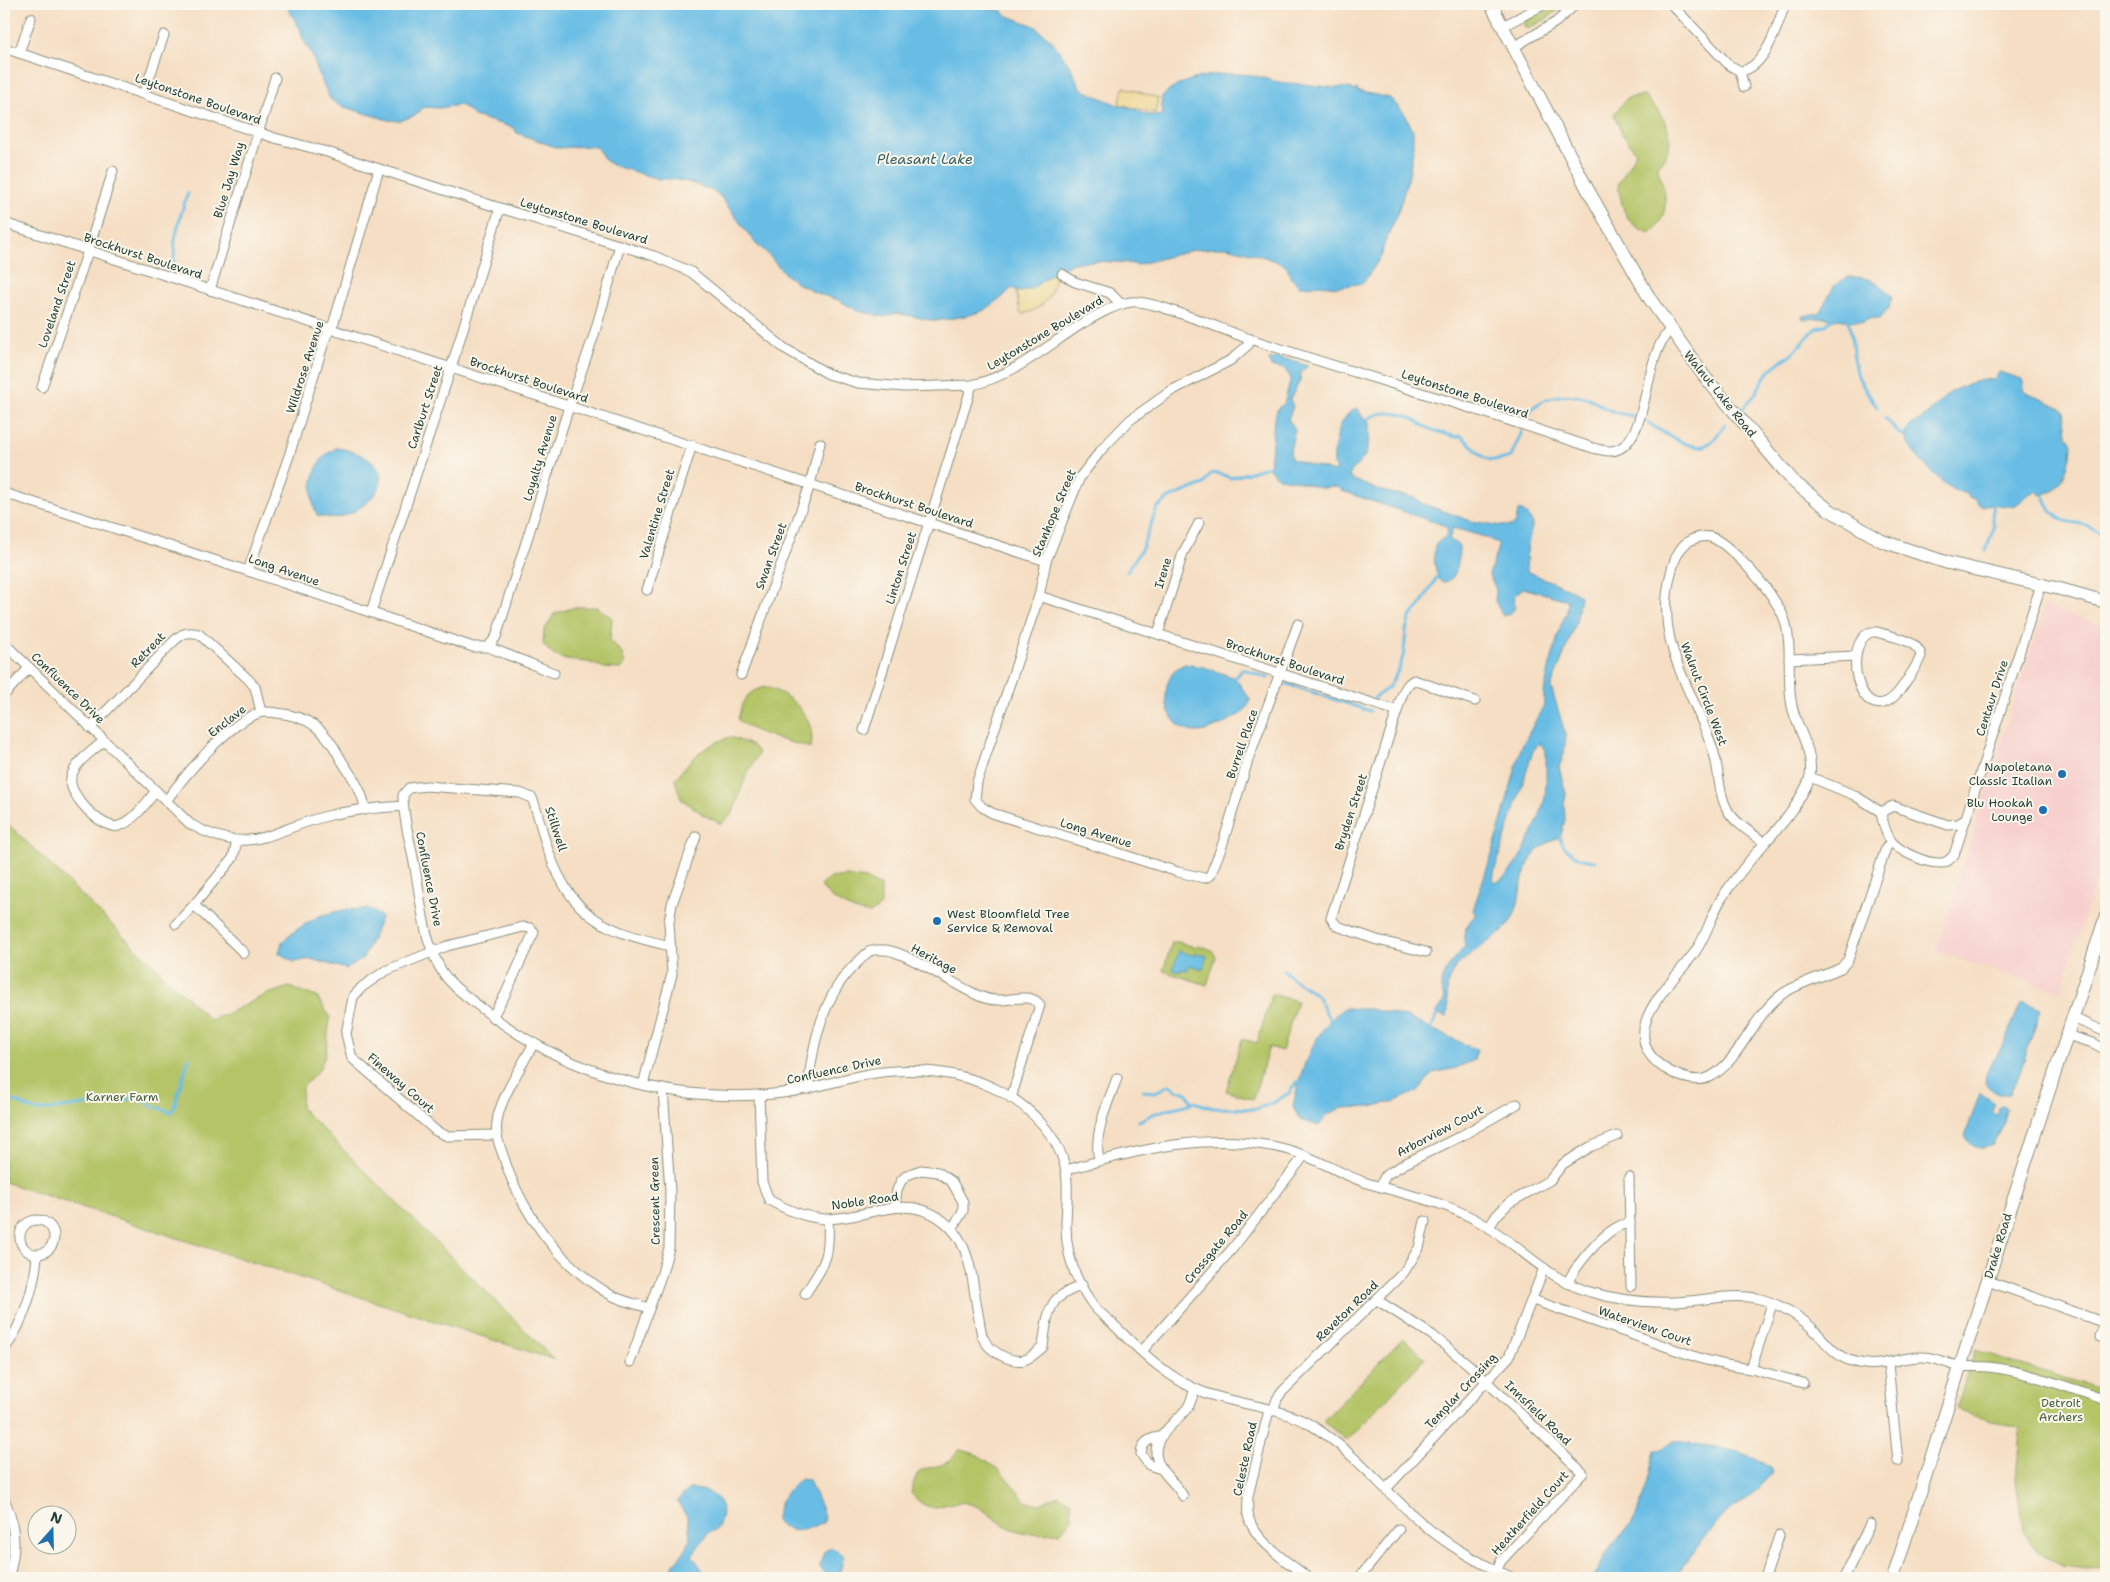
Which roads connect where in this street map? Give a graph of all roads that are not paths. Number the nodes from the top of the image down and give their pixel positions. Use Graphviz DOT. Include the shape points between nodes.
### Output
graph roads {
  1 [pos="1491,4"];
  2 [pos="1545,4"];
  3 [pos="1576,4"];
  4 [pos="1671,4"];
  5 [pos="1785,4"];
  6 [pos="31,18"];
  7 [pos="1502,26"];
  8 [pos="164,35"];
  9 [pos="1514,47"];
  10 [pos="4,48"];
  11 [pos="20,53"];
  12 [pos="1740,71"];
  13 [pos="275,78"];
  14 [pos="1744,87"];
  15 [pos="144,93"];
  16 [pos="257,132"];
  17 [pos="379,169"];
  18 [pos="113,171"];
  19 [pos="500,208"];
  20 [pos="4,223"];
  21 [pos="620,245"];
  22 [pos="88,251"];
  23 [pos="1062,274"];
  24 [pos="210,290"];
  25 [pos="1121,304"];
  26 [pos="330,330"];
  27 [pos="1670,330"];
  28 [pos="1250,339"];
  29 [pos="451,368"];
  30 [pos="972,385"];
  31 [pos="42,387"];
  32 [pos="570,406"];
  33 [pos="820,443"];
  34 [pos="692,445"];
  35 [pos="810,485"];
  36 [pos="4,494"];
  37 [pos="929,522"];
  38 [pos="1199,524"];
  39 [pos="1046,561"];
  40 [pos="248,571"];
  41 [pos="2041,585"];
  42 [pos="647,590"];
  43 [pos="1039,596"];
  44 [pos="2106,602"];
  45 [pos="371,612"];
  46 [pos="1298,624"];
  47 [pos="1158,634"];
  48 [pos="4,643"];
  49 [pos="488,647"];
  50 [pos="1856,656"];
  51 [pos="1789,659"];
  52 [pos="29,668"];
  53 [pos="554,673"];
  54 [pos="1280,673"];
  55 [pos="742,676"];
  56 [pos="4,695"];
  57 [pos="1475,701"];
  58 [pos="1397,711"];
  59 [pos="261,712"];
  60 [pos="90,728"];
  61 [pos="864,730"];
  62 [pos="104,741"];
  63 [pos="1810,777"];
  64 [pos="156,791"];
  65 [pos="975,799"];
  66 [pos="166,801"];
  67 [pos="403,806"];
  68 [pos="365,810"];
  69 [pos="1881,812"];
  70 [pos="1966,819"];
  71 [pos="696,836"];
  72 [pos="237,841"];
  73 [pos="1891,841"];
  74 [pos="1765,843"];
  75 [pos="1212,872"];
  76 [pos="194,905"];
  77 [pos="2106,916"];
  78 [pos="176,924"];
  79 [pos="670,946"];
  80 [pos="244,952"];
  81 [pos="434,952"];
  82 [pos="1426,952"];
  83 [pos="492,1017"];
  84 [pos="2072,1018"];
  85 [pos="2106,1032"];
  86 [pos="2067,1035"];
  87 [pos="534,1043"];
  88 [pos="2106,1050"];
  89 [pos="1117,1078"];
  90 [pos="643,1085"];
  91 [pos="663,1089"];
  92 [pos="808,1089"];
  93 [pos="758,1095"];
  94 [pos="1011,1098"];
  95 [pos="1517,1104"];
  96 [pos="496,1135"];
  97 [pos="1617,1136"];
  98 [pos="1304,1156"];
  99 [pos="1099,1160"];
  100 [pos="1066,1170"];
  101 [pos="1629,1178"];
  102 [pos="1380,1186"];
  103 [pos="895,1206"];
  104 [pos="828,1219"];
  105 [pos="1426,1221"];
  106 [pos="1630,1223"];
  107 [pos="1489,1227"];
  108 [pos="952,1229"];
  109 [pos="37,1255"];
  110 [pos="1544,1268"];
  111 [pos="1988,1281"];
  112 [pos="1567,1283"];
  113 [pos="1082,1285"];
  114 [pos="1631,1286"];
  115 [pos="805,1294"];
  116 [pos="1377,1300"];
  117 [pos="1533,1300"];
  118 [pos="1772,1304"];
  119 [pos="649,1308"];
  120 [pos="2105,1321"];
  121 [pos="2100,1337"];
  122 [pos="4,1350"];
  123 [pos="1142,1351"];
  124 [pos="630,1362"];
  125 [pos="1888,1364"];
  126 [pos="1959,1366"];
  127 [pos="1751,1369"];
  128 [pos="1487,1382"];
  129 [pos="1803,1383"];
  130 [pos="1195,1389"];
  131 [pos="2106,1400"];
  132 [pos="1271,1410"];
  133 [pos="1159,1437"];
  134 [pos="1898,1461"];
  135 [pos="1161,1469"];
  136 [pos="1583,1473"];
  137 [pos="1386,1489"];
  138 [pos="1183,1496"];
  139 [pos="4,1499"];
  140 [pos="1870,1524"];
  141 [pos="1399,1529"];
  142 [pos="1779,1536"];
  143 [pos="1496,1571"];
  144 [pos="8,1578"];
  145 [pos="1308,1578"];
  146 [pos="1359,1578"];
  147 [pos="1513,1578"];
  148 [pos="1765,1578"];
  149 [pos="1844,1578"];
  150 [pos="1893,1578"];
  1 -- 7 [label="street, Walnut Lake Road"];
  2 -- 7 [label="street"];
  3 -- 9 [label="street" via="1556,22"];
  4 -- 12 [label="street" via="1729,65"];
  5 -- 12 [label="street" via="1766,50 1752,67"];
  6 -- 11 [label="street"];
  7 -- 9 [label="street, Walnut Lake Road"];
  8 -- 15 [label="street"];
  9 -- 27 [label="street, Walnut Lake Road" via="1602,216"];
  10 -- 11 [label="street, Leytonstone Boulevard"];
  11 -- 15 [label="street, Leytonstone Boulevard"];
  12 -- 14 [label="street"];
  13 -- 16 [label="street, Blue Jay Way"];
  15 -- 16 [label="street, Leytonstone Boulevard"];
  16 -- 17 [label="street, Leytonstone Boulevard"];
  16 -- 24 [label="street, Blue Jay Way"];
  17 -- 19 [label="street, Leytonstone Boulevard"];
  17 -- 26 [label="street, Wildrose Avenue"];
  18 -- 22 [label="street, Loveland Street"];
  19 -- 21 [label="street, Leytonstone Boulevard"];
  19 -- 29 [label="street, Carlburt Street"];
  20 -- 22 [label="street, Brockhurst Boulevard"];
  21 -- 30 [label="street, Leytonstone Boulevard" via="691,272 784,348 828,374 858,383 904,387"];
  21 -- 32 [label="street, Loyalty Avenue"];
  22 -- 24 [label="street, Brockhurst Boulevard"];
  22 -- 31 [label="street, Loveland Street"];
  23 -- 25 [label="street, Leytonstone Boulevard" via="1110,294"];
  24 -- 26 [label="street, Brockhurst Boulevard"];
  25 -- 28 [label="street, Leytonstone Boulevard" via="1145,302"];
  25 -- 30 [label="street, Leytonstone Boulevard" via="1100,313 995,379"];
  26 -- 29 [label="street, Brockhurst Boulevard"];
  26 -- 40 [label="street, Wildrose Avenue"];
  27 -- 28 [label="street, Leytonstone Boulevard" via="1659,346 1632,436 1618,449 1607,451"];
  27 -- 41 [label="street, Walnut Lake Road" via="1774,460 1823,506 1882,541 1916,554"];
  28 -- 39 [label="street, Stanhope Street" via="1248,345 1230,360 1151,404 1102,449 1080,476"];
  29 -- 32 [label="street, Brockhurst Boulevard"];
  29 -- 45 [label="street, Carlburt Street"];
  30 -- 37 [label="street, Linton Street"];
  32 -- 34 [label="street, Brockhurst Boulevard"];
  32 -- 49 [label="street, Loyalty Avenue" via="496,637"];
  33 -- 35 [label="street, Swan Street"];
  34 -- 35 [label="street, Brockhurst Boulevard"];
  34 -- 42 [label="street, Valentine Street"];
  35 -- 37 [label="street, Brockhurst Boulevard"];
  35 -- 55 [label="street, Swan Street"];
  36 -- 40 [label="street, Long Avenue"];
  37 -- 39 [label="street, Brockhurst Boulevard"];
  37 -- 61 [label="street, Linton Street"];
  38 -- 47 [label="street, Irene" via="1182,553"];
  39 -- 43 [label="street, Stanhope Street"];
  40 -- 45 [label="street, Long Avenue"];
  41 -- 44 [label="street, Walnut Lake Road"];
  41 -- 70 [label="street, Centaur Drive"];
  43 -- 47 [label="street, Brockhurst Boulevard"];
  43 -- 65 [label="street, Stanhope Street" via="976,782"];
  45 -- 49 [label="street, Long Avenue" via="473,647"];
  46 -- 54 [label="street, Burrell Place"];
  47 -- 54 [label="street, Brockhurst Boulevard"];
  48 -- 52 [label="street, Confluence Drive"];
  49 -- 53 [label="street, Long Avenue"];
  50 -- 50 [label="street" via="1861,638 1877,632 1914,644 1921,656 1896,696 1880,704 1869,702 1861,690"];
  50 -- 51 [label="street"];
  51 -- 63 [label="street" via="1792,705 1806,743"];
  51 -- 74 [label="street, Walnut Circle West" via="1785,619 1771,595 1732,551 1707,536 1684,544 1666,588 1667,630 1676,661 1714,752 1722,801 1730,816"];
  52 -- 56 [label="street"];
  52 -- 60 [label="street, Confluence Drive"];
  54 -- 58 [label="street, Brockhurst Boulevard"];
  54 -- 75 [label="street, Burrell Place"];
  57 -- 58 [label="street" via="1414,680 1405,687"];
  58 -- 82 [label="street, Bryden Street" via="1332,920 1337,926 1369,937"];
  59 -- 60 [label="street, Retreat" via="255,687 208,641 192,632 183,633 171,644"];
  59 -- 66 [label="street, Enclave" via="250,716 224,736"];
  59 -- 68 [label="street, Enclave" via="300,717 318,727 360,790"];
  60 -- 62 [label="street, Confluence Drive"];
  62 -- 64 [label="street, Confluence Drive"];
  62 -- 64 [label="street" via="71,776 71,789 80,802 101,821 120,826"];
  63 -- 69 [label="street" via="1854,795"];
  63 -- 74 [label="street" via="1795,808"];
  64 -- 66 [label="street, Confluence Drive"];
  65 -- 75 [label="street, Long Avenue" via="992,813 1160,866 1204,878"];
  66 -- 72 [label="street, Confluence Drive" via="190,824 208,834"];
  67 -- 68 [label="street, Confluence Drive"];
  67 -- 79 [label="street, Stillwell" via="402,795 409,788 426,786 520,793 532,798 548,850 577,904 613,930"];
  67 -- 81 [label="street, Confluence Drive" via="425,926"];
  68 -- 72 [label="street, Confluence Drive" via="332,814 253,841"];
  69 -- 70 [label="street" via="1893,806 1948,825"];
  69 -- 73 [label="street"];
  70 -- 73 [label="street, Centaur Drive" via="1954,855 1942,863 1918,858 1902,851"];
  71 -- 79 [label="street" via="672,904"];
  72 -- 76 [label="street" via="233,858"];
  73 -- 74 [label="street" via="1848,960 1842,968 1781,994 1761,1015 1724,1067 1709,1077 1695,1080 1681,1077 1650,1055 1645,1041 1645,1021 1651,1006 1698,949 1720,900"];
  76 -- 78 [label="street"];
  76 -- 80 [label="street"];
  77 -- 84 [label="street, Drake Road"];
  79 -- 90 [label="street" via="672,974"];
  81 -- 83 [label="street, Confluence Drive" via="448,978"];
  81 -- 83 [label="street, Fineway Court" via="523,927 534,932"];
  81 -- 96 [label="street, Fineway Court" via="385,971 353,997 346,1034 352,1058 436,1131 446,1136"];
  83 -- 87 [label="street, Confluence Drive"];
  84 -- 85 [label="street"];
  84 -- 86 [label="street, Drake Road"];
  86 -- 88 [label="street"];
  86 -- 111 [label="street, Drake Road"];
  87 -- 90 [label="street, Confluence Drive" via="580,1066"];
  87 -- 96 [label="street" via="505,1098 496,1121"];
  89 -- 99 [label="street" via="1100,1129 1096,1148"];
  90 -- 91 [label="street, Confluence Drive"];
  91 -- 93 [label="street, Confluence Drive" via="706,1095"];
  91 -- 119 [label="street, Crescent Green" via="669,1248"];
  92 -- 93 [label="street, Confluence Drive"];
  92 -- 94 [label="street, Confluence Drive" via="862,1075 909,1071 957,1076 999,1090"];
  92 -- 94 [label="street, Heritage" via="817,1037 840,981 871,951 888,950 977,995 997,1000 1031,998 1037,1001 1040,1005"];
  93 -- 104 [label="street, Noble Road" via="762,1182 769,1200 803,1216"];
  94 -- 100 [label="street, Confluence Drive" via="1036,1116 1051,1136"];
  95 -- 102 [label="street, Arborview Court" via="1406,1162 1386,1175"];
  96 -- 119 [label="street" via="509,1174 530,1216 548,1239 611,1295"];
  97 -- 107 [label="street" via="1590,1147 1563,1164 1550,1180 1509,1203"];
  98 -- 99 [label="street" via="1258,1144 1206,1140"];
  98 -- 102 [label="street"];
  98 -- 123 [label="street, Crossgate Road" via="1233,1248"];
  99 -- 100 [label="street"];
  100 -- 113 [label="street, Confluence Drive" via="1066,1231 1070,1262"];
  101 -- 106 [label="street"];
  102 -- 107 [label="street" via="1432,1200"];
  103 -- 104 [label="street, Noble Road"];
  103 -- 108 [label="street, Noble Road" via="927,1212"];
  103 -- 108 [label="street" via="897,1190 907,1175 921,1170 938,1172 952,1182 963,1202 964,1211"];
  104 -- 115 [label="street" via="827,1257"];
  105 -- 116 [label="street, Reveton Road" via="1419,1248 1404,1272"];
  106 -- 112 [label="street" via="1612,1228 1574,1270"];
  106 -- 114 [label="street"];
  107 -- 110 [label="street"];
  108 -- 113 [label="street, Noble Road" via="966,1254 972,1275 983,1339 996,1353 1026,1360 1043,1347 1054,1302"];
  109 -- 122 [label="street" via="36,1272 21,1319"];
  110 -- 112 [label="street"];
  110 -- 117 [label="street, Templar Crossing"];
  111 -- 120 [label="street"];
  111 -- 126 [label="street, Drake Road"];
  112 -- 118 [label="street" via="1588,1291 1638,1301 1686,1302 1733,1296 1757,1298"];
  113 -- 123 [label="street, Confluence Drive" via="1093,1305"];
  116 -- 128 [label="street, Innsfield Road" via="1432,1335"];
  116 -- 132 [label="street, Reveton Road" via="1282,1392"];
  117 -- 127 [label="street, Waterview Court" via="1702,1358"];
  117 -- 128 [label="street, Templar Crossing" via="1509,1357"];
  118 -- 125 [label="street" via="1805,1322 1848,1361 1867,1365"];
  118 -- 127 [label="street"];
  119 -- 124 [label="street, Crescent Green"];
  120 -- 121 [label="street"];
  123 -- 130 [label="street, Confluence Drive" via="1179,1381"];
  125 -- 126 [label="street" via="1923,1357"];
  125 -- 134 [label="street"];
  126 -- 131 [label="street" via="1988,1366 2012,1371"];
  126 -- 150 [label="street, Drake Road"];
  127 -- 129 [label="street, Waterview Court"];
  128 -- 136 [label="street, Innsfield Road"];
  128 -- 137 [label="street, Templar Crossing"];
  130 -- 132 [label="street, Confluence Drive"];
  130 -- 133 [label="street" via="1189,1405"];
  132 -- 137 [label="street, Confluence Drive" via="1291,1415 1335,1442"];
  132 -- 145 [label="street, Celeste Road" via="1247,1511 1260,1537"];
  133 -- 135 [label="street" via="1157,1459"];
  133 -- 135 [label="street" via="1146,1441 1141,1454 1149,1465"];
  135 -- 138 [label="street"];
  136 -- 143 [label="street, Heatherfield Court" via="1501,1561"];
  137 -- 143 [label="street, Confluence Drive" via="1440,1537"];
  139 -- 144 [label="street" via="12,1520 14,1538 14,1556"];
  140 -- 149 [label="street"];
  141 -- 146 [label="street"];
  142 -- 148 [label="street"];
  143 -- 147 [label="street, Confluence Drive"];
}
